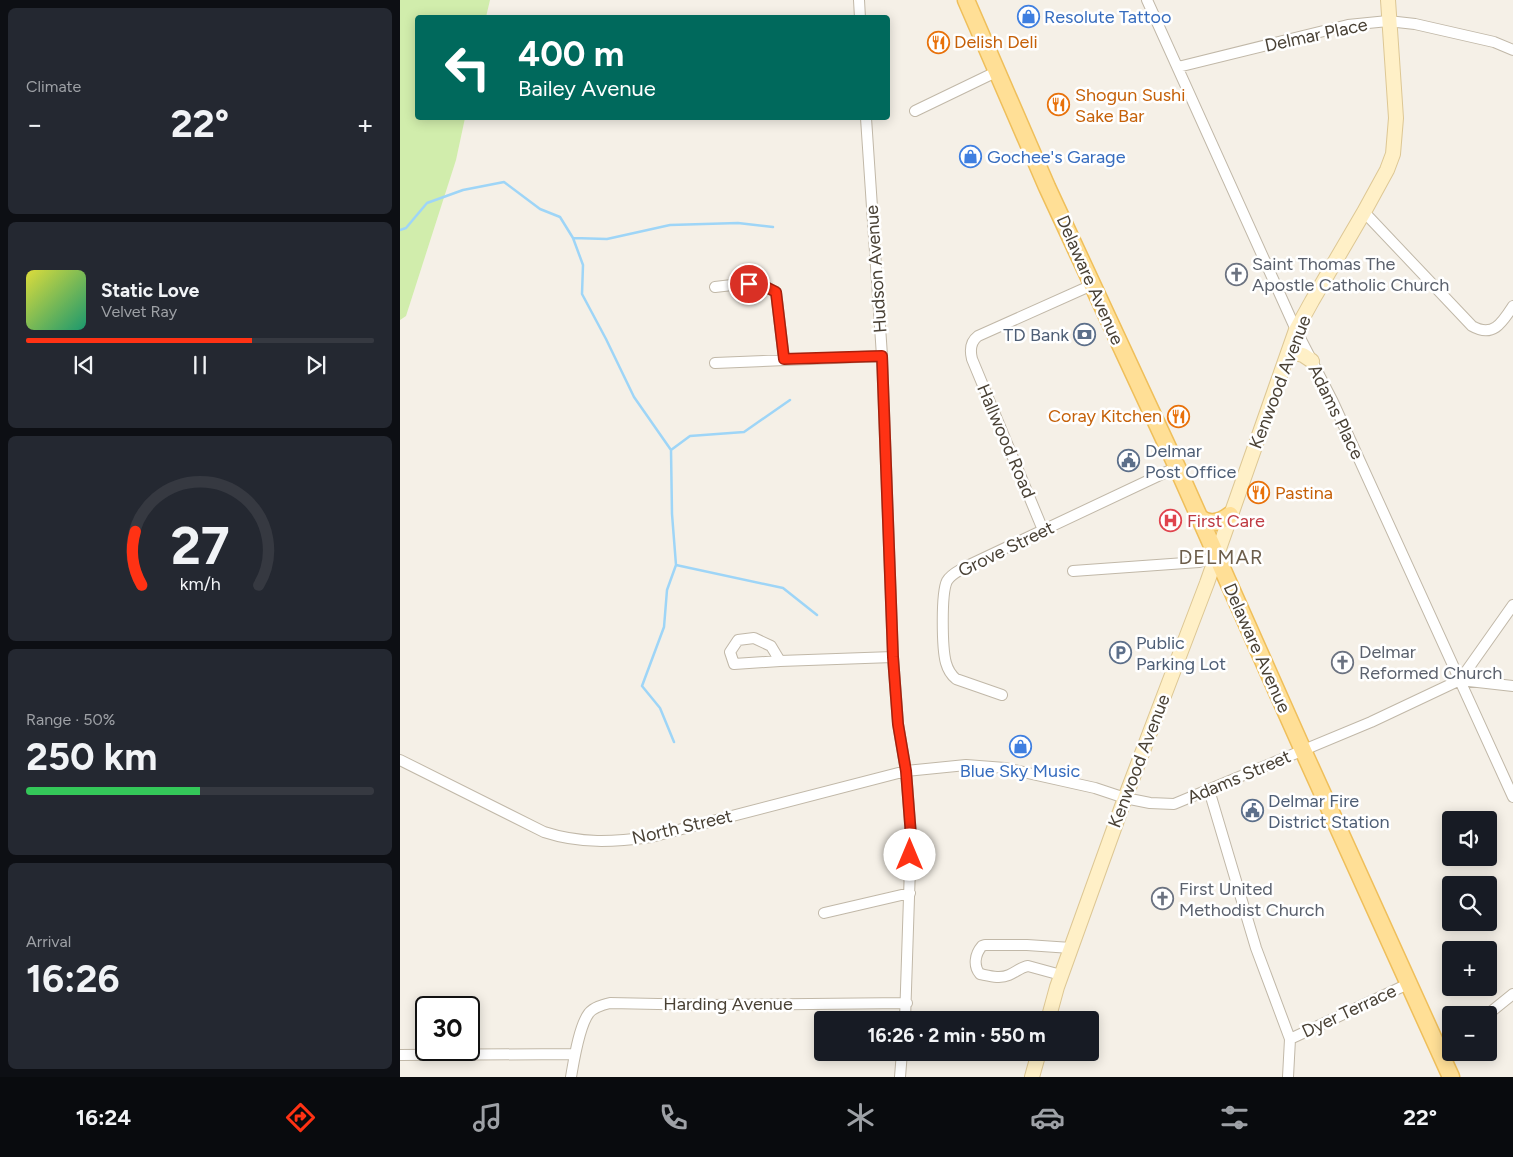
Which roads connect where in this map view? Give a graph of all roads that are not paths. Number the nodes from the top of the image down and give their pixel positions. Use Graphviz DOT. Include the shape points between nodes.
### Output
graph roads {
  1 [pos="859,0"];
  2 [pos="966,0"];
  3 [pos="1147,0"];
  4 [pos="1388,0"];
  5 [pos="860,15"];
  6 [pos="1388,21"];
  7 [pos="1513,50"];
  8 [pos="1178,67"];
  9 [pos="998,71"];
  10 [pos="915,111"];
  11 [pos="866,120"];
  12 [pos="1364,212"];
  13 [pos="1092,285"];
  14 [pos="715,287"];
  15 [pos="1513,306"];
  16 [pos="1296,330"];
  17 [pos="1289,352"];
  18 [pos="882,356"];
  19 [pos="784,359"];
  20 [pos="1312,361"];
  21 [pos="715,363"];
  22 [pos="1177,467"];
  23 [pos="1198,516"];
  24 [pos="1230,516"];
  25 [pos="1043,530"];
  26 [pos="1216,557"];
  27 [pos="1073,571"];
  28 [pos="1513,604"];
  29 [pos="893,657"];
  30 [pos="780,661"];
  31 [pos="1460,680"];
  32 [pos="1513,686"];
  33 [pos="1002,695"];
  34 [pos="1303,751"];
  35 [pos="400,760"];
  36 [pos="911,770"];
  37 [pos="1209,790"];
  38 [pos="1513,797"];
  39 [pos="1125,798"];
  40 [pos="910,893"];
  41 [pos="824,913"];
  42 [pos="1071,948"];
  43 [pos="1061,975"];
  44 [pos="1408,984"];
  45 [pos="1513,994"];
  46 [pos="907,1002"];
  47 [pos="1497,1007"];
  48 [pos="906,1011"];
  49 [pos="1051,1011"];
  50 [pos="1290,1039"];
  51 [pos="1442,1040"];
  52 [pos="574,1054"];
  53 [pos="400,1055"];
  54 [pos="901,1061"];
  55 [pos="1036,1061"];
  56 [pos="1448,1061"];
  57 [pos="571,1077"];
  58 [pos="900,1077"];
  59 [pos="1032,1077"];
  60 [pos="1288,1077"];
  61 [pos="1451,1077"];
  1 -- 5 [label="street"];
  2 -- 9 [label="main road, Delaware Avenue"];
  3 -- 8 [label="street, Adams Place"];
  4 -- 6 [label="street, Kenwood Avenue"];
  6 -- 7 [label="street, Delmar Place" via="1494,42"];
  6 -- 8 [label="street, Delmar Place" via="1348,25"];
  6 -- 12 [label="street, Kenwood Avenue" via="1396,118 1393,154"];
  8 -- 16 [label="street, Adams Place"];
  9 -- 10 [label="street"];
  9 -- 13 [label="main road, Delaware Avenue"];
  11 -- 18 [label="street, Hudson Avenue"];
  12 -- 15 [label="street" via="1472,326 1488,332"];
  12 -- 16 [label="street, Kenwood Avenue"];
  13 -- 22 [label="main road, Delaware Avenue"];
  13 -- 25 [label="street, Hallwood Road" via="973,341 972,359"];
  14 -- 19 [label="street" via="760,284 776,292"];
  16 -- 17 [label="street, Kenwood Avenue"];
  16 -- 20 [label="street, Adams Place"];
  17 -- 20 [label="street"];
  17 -- 24 [label="street, Kenwood Avenue"];
  18 -- 19 [label="street"];
  18 -- 29 [label="street, Hudson Avenue"];
  19 -- 21 [label="street"];
  20 -- 31 [label="street, Adams Place"];
  22 -- 23 [label="main road, Delaware Avenue"];
  22 -- 25 [label="street, Grove Street"];
  23 -- 24 [label="main road" via="1210,523"];
  23 -- 26 [label="main road, Delaware Avenue"];
  24 -- 26 [label="street, Kenwood Avenue"];
  25 -- 33 [label="street, Grove Street" via="953,574 944,589 944,648 950,674"];
  26 -- 27 [label="street" via="1199,562"];
  26 -- 34 [label="main road, Delaware Avenue"];
  26 -- 39 [label="street, Kenwood Avenue"];
  28 -- 31 [label="street, Adams Street"];
  29 -- 30 [label="street"];
  29 -- 36 [label="street, Hudson Avenue" via="898,724"];
  31 -- 32 [label="street"];
  31 -- 34 [label="street, Adams Street"];
  31 -- 38 [label="street, Adams Place"];
  34 -- 37 [label="street, Adams Street"];
  34 -- 44 [label="main road, Delaware Avenue"];
  35 -- 36 [label="street, North Street" via="544,832 580,841 651,837"];
  36 -- 39 [label="street, Adams Street" via="993,766 1095,788"];
  36 -- 40 [label="street, Hudson Avenue"];
  37 -- 39 [label="street, Adams Street" via="1174,804"];
  37 -- 50 [label="street" via="1256,948"];
  39 -- 42 [label="street, Kenwood Avenue"];
  40 -- 41 [label="street"];
  40 -- 46 [label="street, Hudson Avenue"];
  42 -- 43 [label="street, Kenwood Avenue"];
  42 -- 43 [label="street" via="985,945 976,954 980,974 1002,977 1028,966"];
  43 -- 49 [label="street, Kenwood Avenue"];
  44 -- 50 [label="street, Dyer Terrace"];
  44 -- 51 [label="main road, Delaware Avenue"];
  45 -- 47 [label="street"];
  46 -- 48 [label="street, Hudson Avenue"];
  46 -- 52 [label="street, Harding Avenue" via="610,1003 590,1012"];
  50 -- 60 [label="street"];
  52 -- 53 [label="street"];
  52 -- 57 [label="street"];
  54 -- 58 [label="street"];
  55 -- 59 [label="street"];
  56 -- 61 [label="main road, Delaware Avenue"];
}
